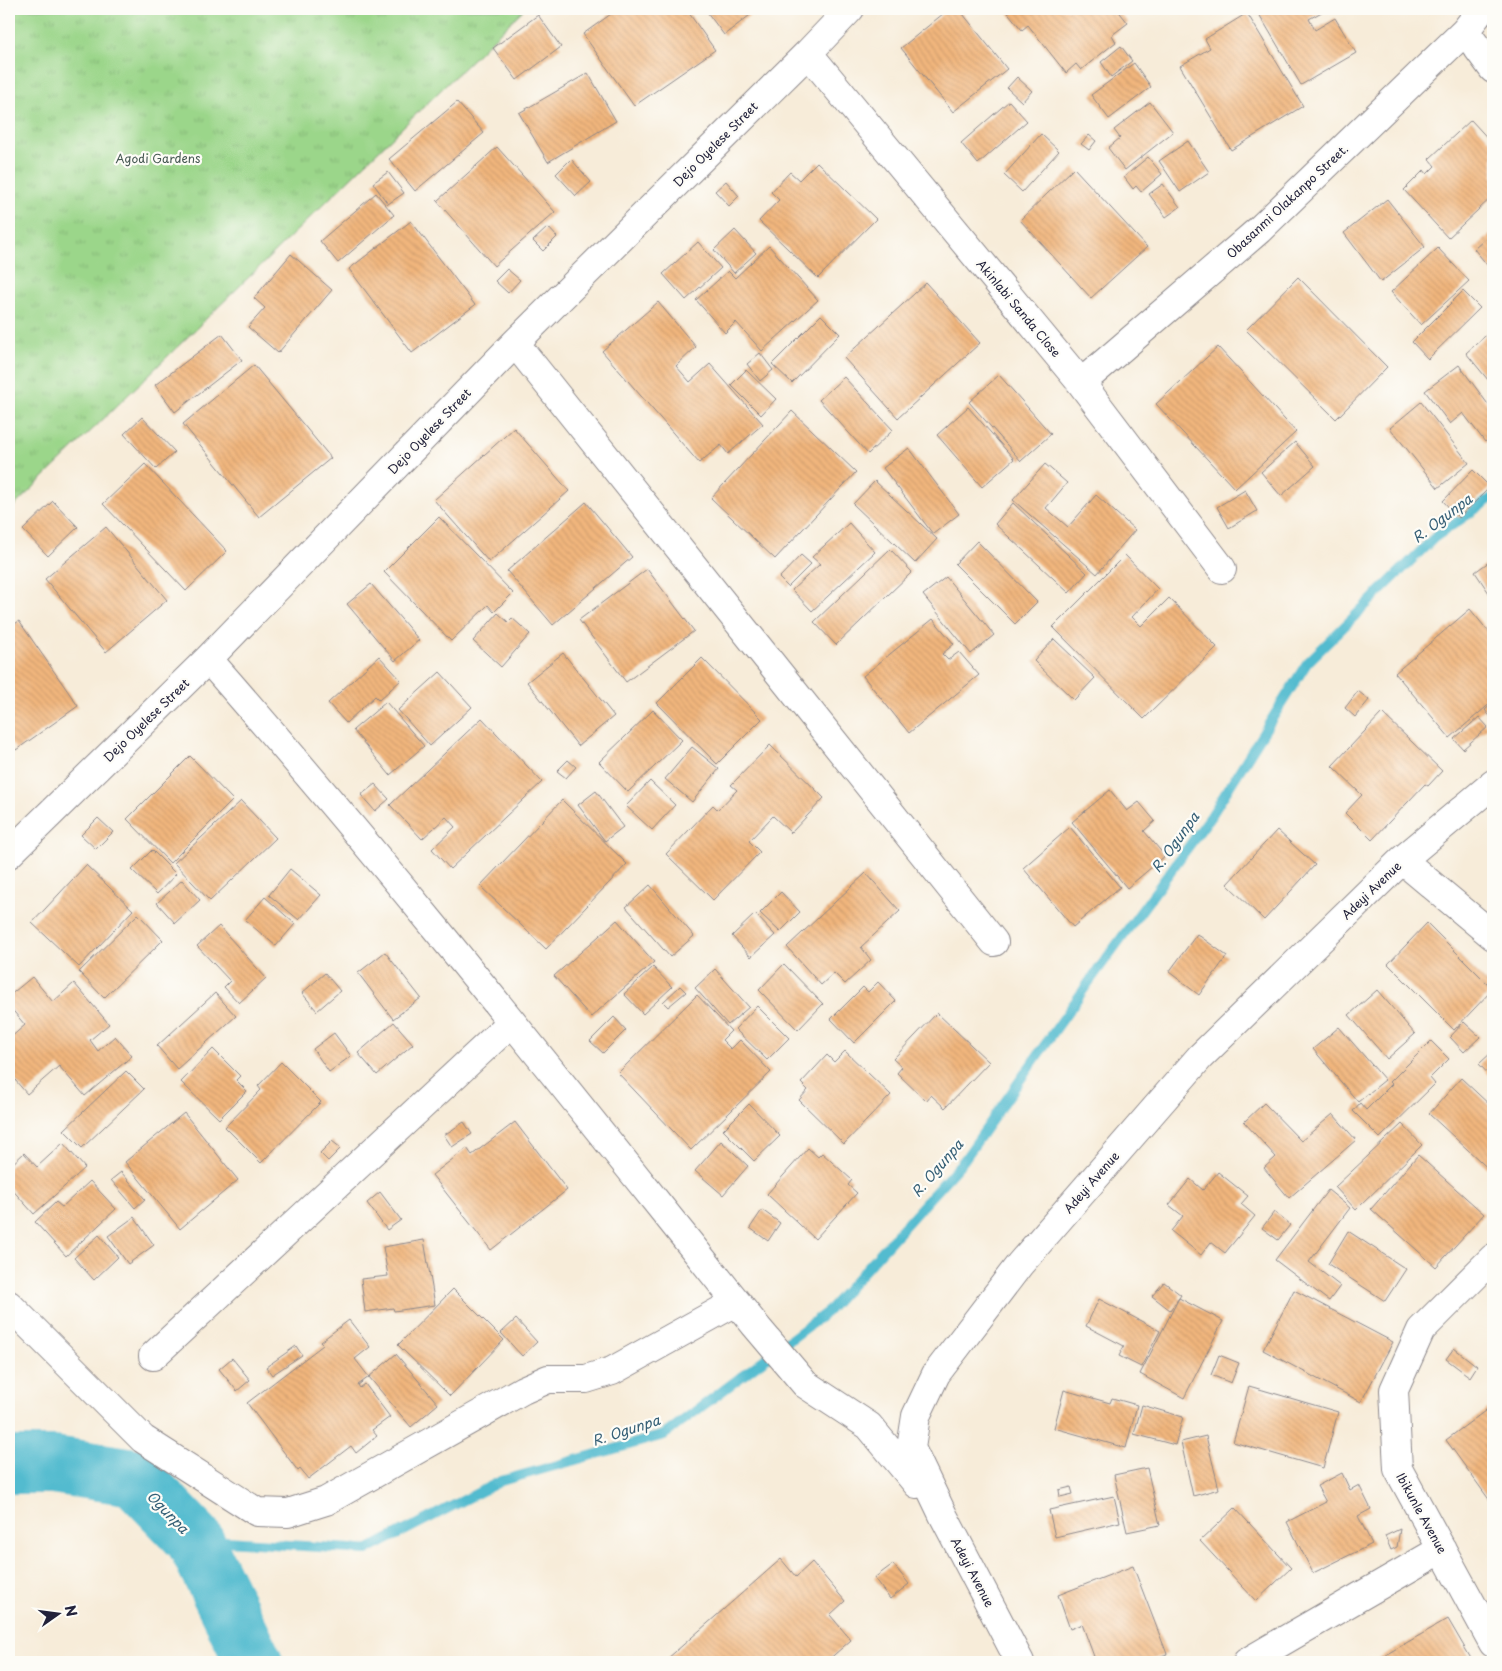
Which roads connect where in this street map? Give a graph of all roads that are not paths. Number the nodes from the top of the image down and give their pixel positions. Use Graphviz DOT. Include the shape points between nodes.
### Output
graph roads {
  1 [pos="850,9"];
  2 [pos="1482,9"];
  3 [pos="1464,32"];
  4 [pos="808,53"];
  5 [pos="1493,69"];
  6 [pos="515,343"];
  7 [pos="1081,383"];
  8 [pos="1222,569"];
  9 [pos="208,659"];
  10 [pos="1493,784"];
  11 [pos="9,854"];
  12 [pos="1402,860"];
  13 [pos="1493,936"];
  14 [pos="994,942"];
  15 [pos="512,1022"];
  16 [pos="1493,1258"];
  17 [pos="736,1302"];
  18 [pos="9,1305"];
  19 [pos="154,1356"];
  20 [pos="943,1515"];
  21 [pos="1442,1549"];
  22 [pos="1493,1643"];
  23 [pos="1020,1662"];
  24 [pos="1247,1662"];
  1 -- 4 [label="street, Dejo Oyelese Street"];
  2 -- 3 [label="street, Obasanmi Olakanpo Street."];
  3 -- 5 [label="street"];
  3 -- 7 [label="street, Obasanmi Olakanpo Street." via="1259,230"];
  4 -- 6 [label="street, Dejo Oyelese Street"];
  4 -- 7 [label="street, Akinlabi Sanda Close"];
  6 -- 9 [label="street, Dejo Oyelese Street"];
  6 -- 14 [label="street"];
  7 -- 8 [label="street, Akinlabi Sanda Close"];
  9 -- 11 [label="street, Dejo Oyelese Street"];
  9 -- 15 [label="street" via="293,755"];
  10 -- 12 [label="street, Adeyi Avenue"];
  12 -- 13 [label="street"];
  12 -- 20 [label="street, Adeyi Avenue" via="1200,1057 1020,1264 936,1374 916,1416 911,1448"];
  15 -- 17 [label="street"];
  15 -- 19 [label="street"];
  16 -- 21 [label="street, Ibikunle Avenue" via="1421,1330 1394,1390 1398,1469"];
  17 -- 18 [label="street" via="612,1371 586,1378 548,1379 523,1390 326,1501 288,1513 257,1512 142,1439"];
  17 -- 20 [label="street" via="805,1384 869,1426"];
  20 -- 23 [label="street, Adeyi Avenue"];
  21 -- 22 [label="street, Ibikunle Avenue"];
  21 -- 24 [label="street"];
}
